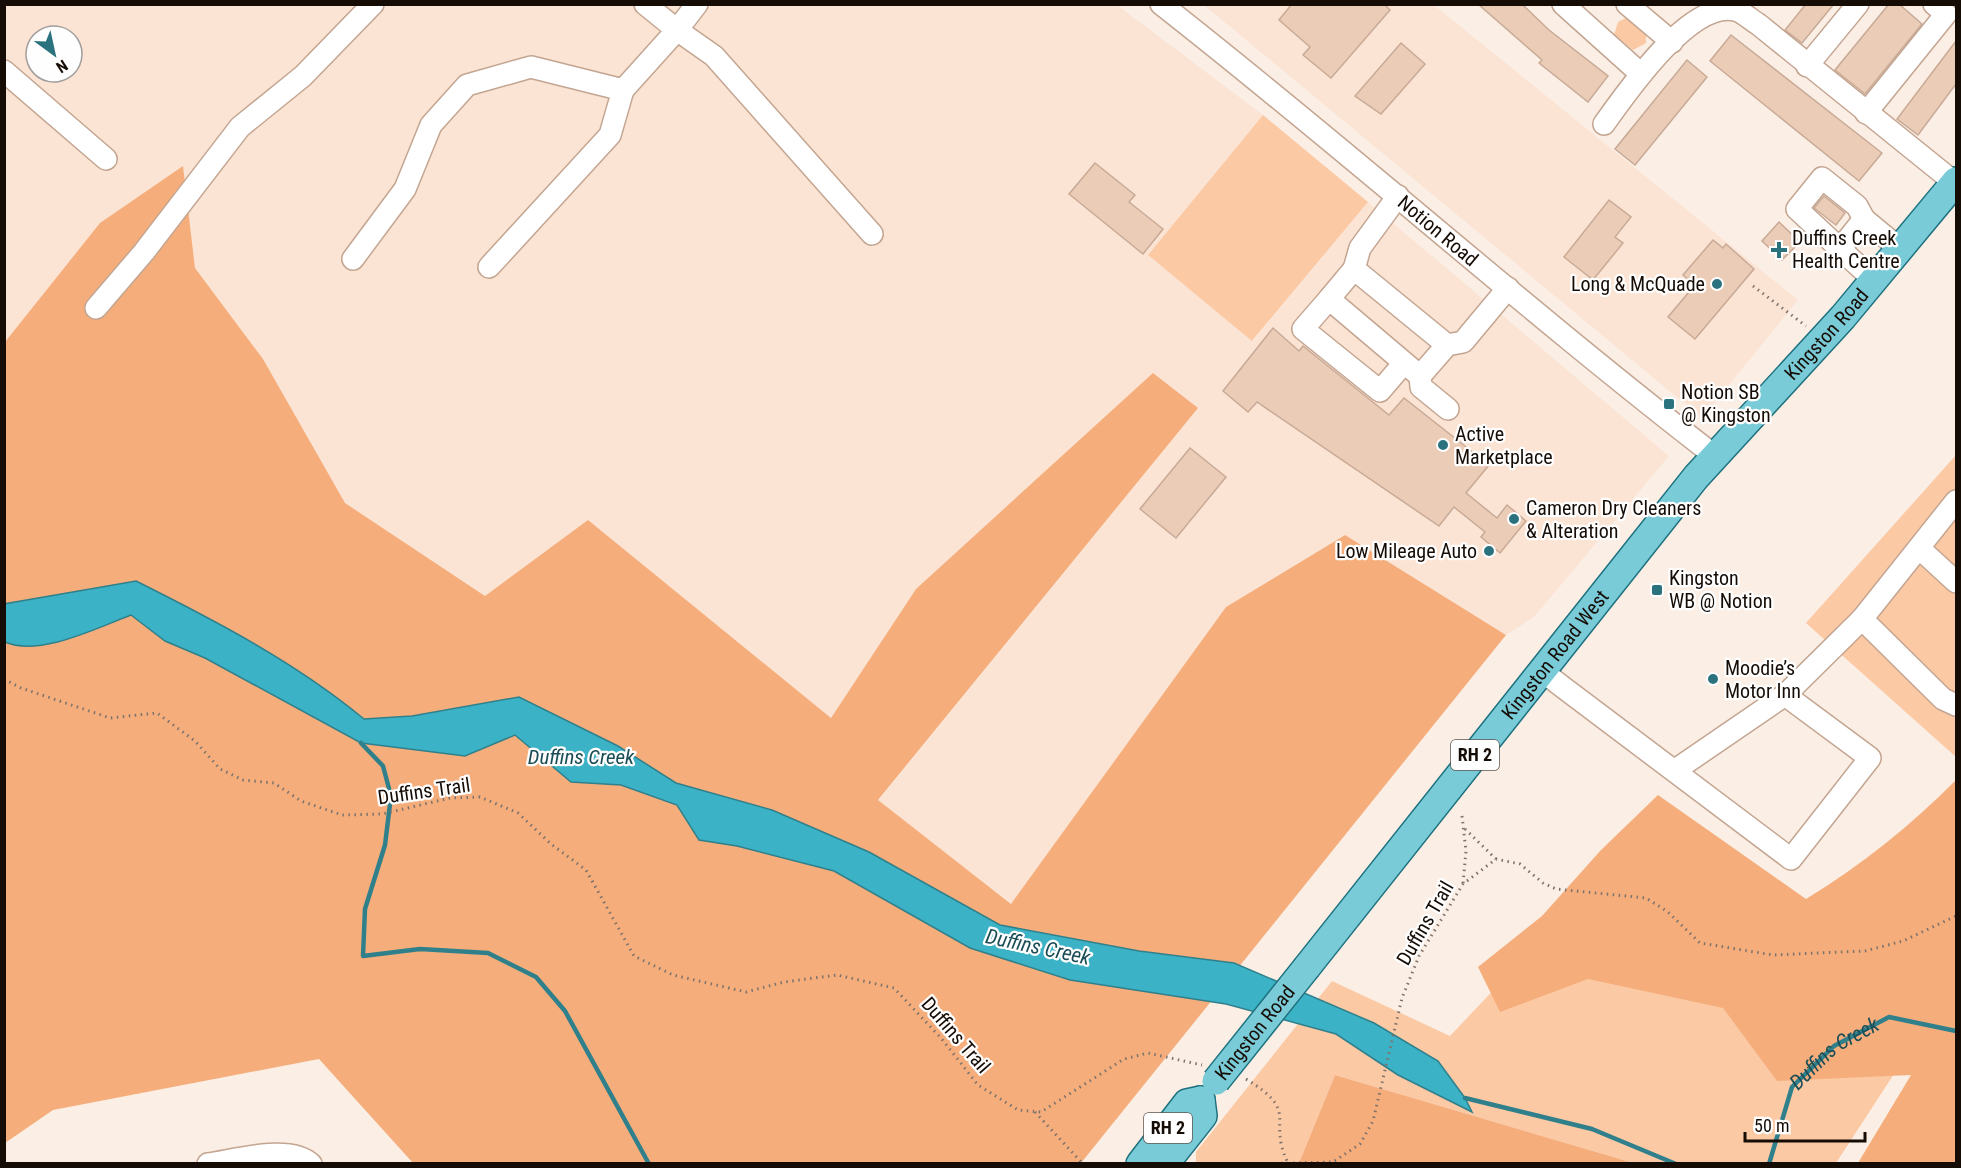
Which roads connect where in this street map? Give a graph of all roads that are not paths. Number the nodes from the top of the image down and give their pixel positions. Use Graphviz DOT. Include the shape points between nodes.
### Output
graph roads {
  1 [pos="373,4"];
  2 [pos="645,4"];
  3 [pos="697,4"];
  4 [pos="1161,4"];
  5 [pos="1563,4"];
  6 [pos="1627,4"];
  7 [pos="1858,4"];
  8 [pos="1934,4"];
  9 [pos="676,30"];
  10 [pos="1672,42"];
  11 [pos="1808,66"];
  12 [pos="4,71"];
  13 [pos="1641,74"];
  14 [pos="623,90"];
  15 [pos="1866,113"];
  16 [pos="1604,124"];
  17 [pos="106,159"];
  18 [pos="1956,182"];
  19 [pos="1398,196"];
  20 [pos="1864,219"];
  21 [pos="872,234"];
  22 [pos="1840,249"];
  23 [pos="1900,249"];
  24 [pos="353,259"];
  25 [pos="489,267"];
  26 [pos="1354,269"];
  27 [pos="1874,280"];
  28 [pos="1508,288"];
  29 [pos="1329,299"];
  30 [pos="96,308"];
  31 [pos="1447,345"];
  32 [pos="1412,370"];
  33 [pos="1448,409"];
  34 [pos="1715,456"];
  35 [pos="1956,501"];
  36 [pos="1919,548"];
  37 [pos="1956,582"];
  38 [pos="1862,619"];
  39 [pos="1542,671"];
  40 [pos="1785,695"];
  41 [pos="1956,705"];
  42 [pos="1674,771"];
  43 [pos="1308,966"];
  44 [pos="1201,1100"];
  45 [pos="1174,1158"];
  46 [pos="208,1164"];
  47 [pos="311,1164"];
  48 [pos="1140,1164"];
  1 -- 30 [label="street" via="303,76 240,127"];
  2 -- 9 [label="street"];
  3 -- 9 [label="street"];
  4 -- 19 [label="street, Notion Road"];
  5 -- 13 [label="street"];
  6 -- 10 [label="street"];
  7 -- 11 [label="street"];
  8 -- 15 [label="street" via="1946,14"];
  9 -- 14 [label="street"];
  9 -- 21 [label="street" via="714,56"];
  10 -- 11 [label="street" via="1705,14 1718,9 1736,10"];
  10 -- 13 [label="street"];
  11 -- 15 [label="street"];
  12 -- 17 [label="street"];
  13 -- 16 [label="street"];
  14 -- 24 [label="street" via="531,67 467,85 431,125 405,189"];
  14 -- 25 [label="street" via="610,135"];
  15 -- 18 [label="street"];
  18 -- 23 [label="main road, Kingston Road / RH 2"];
  19 -- 26 [label="street" via="1360,248"];
  19 -- 28 [label="street, Notion Road"];
  20 -- 22 [label="street"];
  20 -- 22 [label="street" via="1857,206 1822,178 1797,209"];
  20 -- 23 [label="street"];
  22 -- 27 [label="street"];
  23 -- 27 [label="main road, Kingston Road / RH 2"];
  26 -- 29 [label="street"];
  26 -- 31 [label="street"];
  27 -- 34 [label="main road, Kingston Road / RH 2"];
  28 -- 31 [label="street" via="1463,342"];
  28 -- 34 [label="street, Notion Road"];
  29 -- 32 [label="street"];
  29 -- 32 [label="street" via="1303,329 1380,391"];
  31 -- 32 [label="street"];
  32 -- 33 [label="street" via="1420,387"];
  34 -- 39 [label="main road, Kingston Road West / RH 2"];
  35 -- 36 [label="street"];
  36 -- 37 [label="street"];
  36 -- 38 [label="street"];
  38 -- 40 [label="street"];
  38 -- 41 [label="street" via="1943,699"];
  39 -- 42 [label="street"];
  39 -- 43 [label="main road, Kingston Road West / RH 2"];
  40 -- 42 [label="street"];
  40 -- 42 [label="street" via="1870,758 1791,859"];
  43 -- 44 [label="main road, Kingston Road / RH 2, bridge"];
  44 -- 45 [label="main road, RH 2" via="1203,1116"];
  44 -- 48 [label="main road, RH 2" via="1187,1103"];
  46 -- 47 [label="street" via="285,1153 303,1156"];
}
